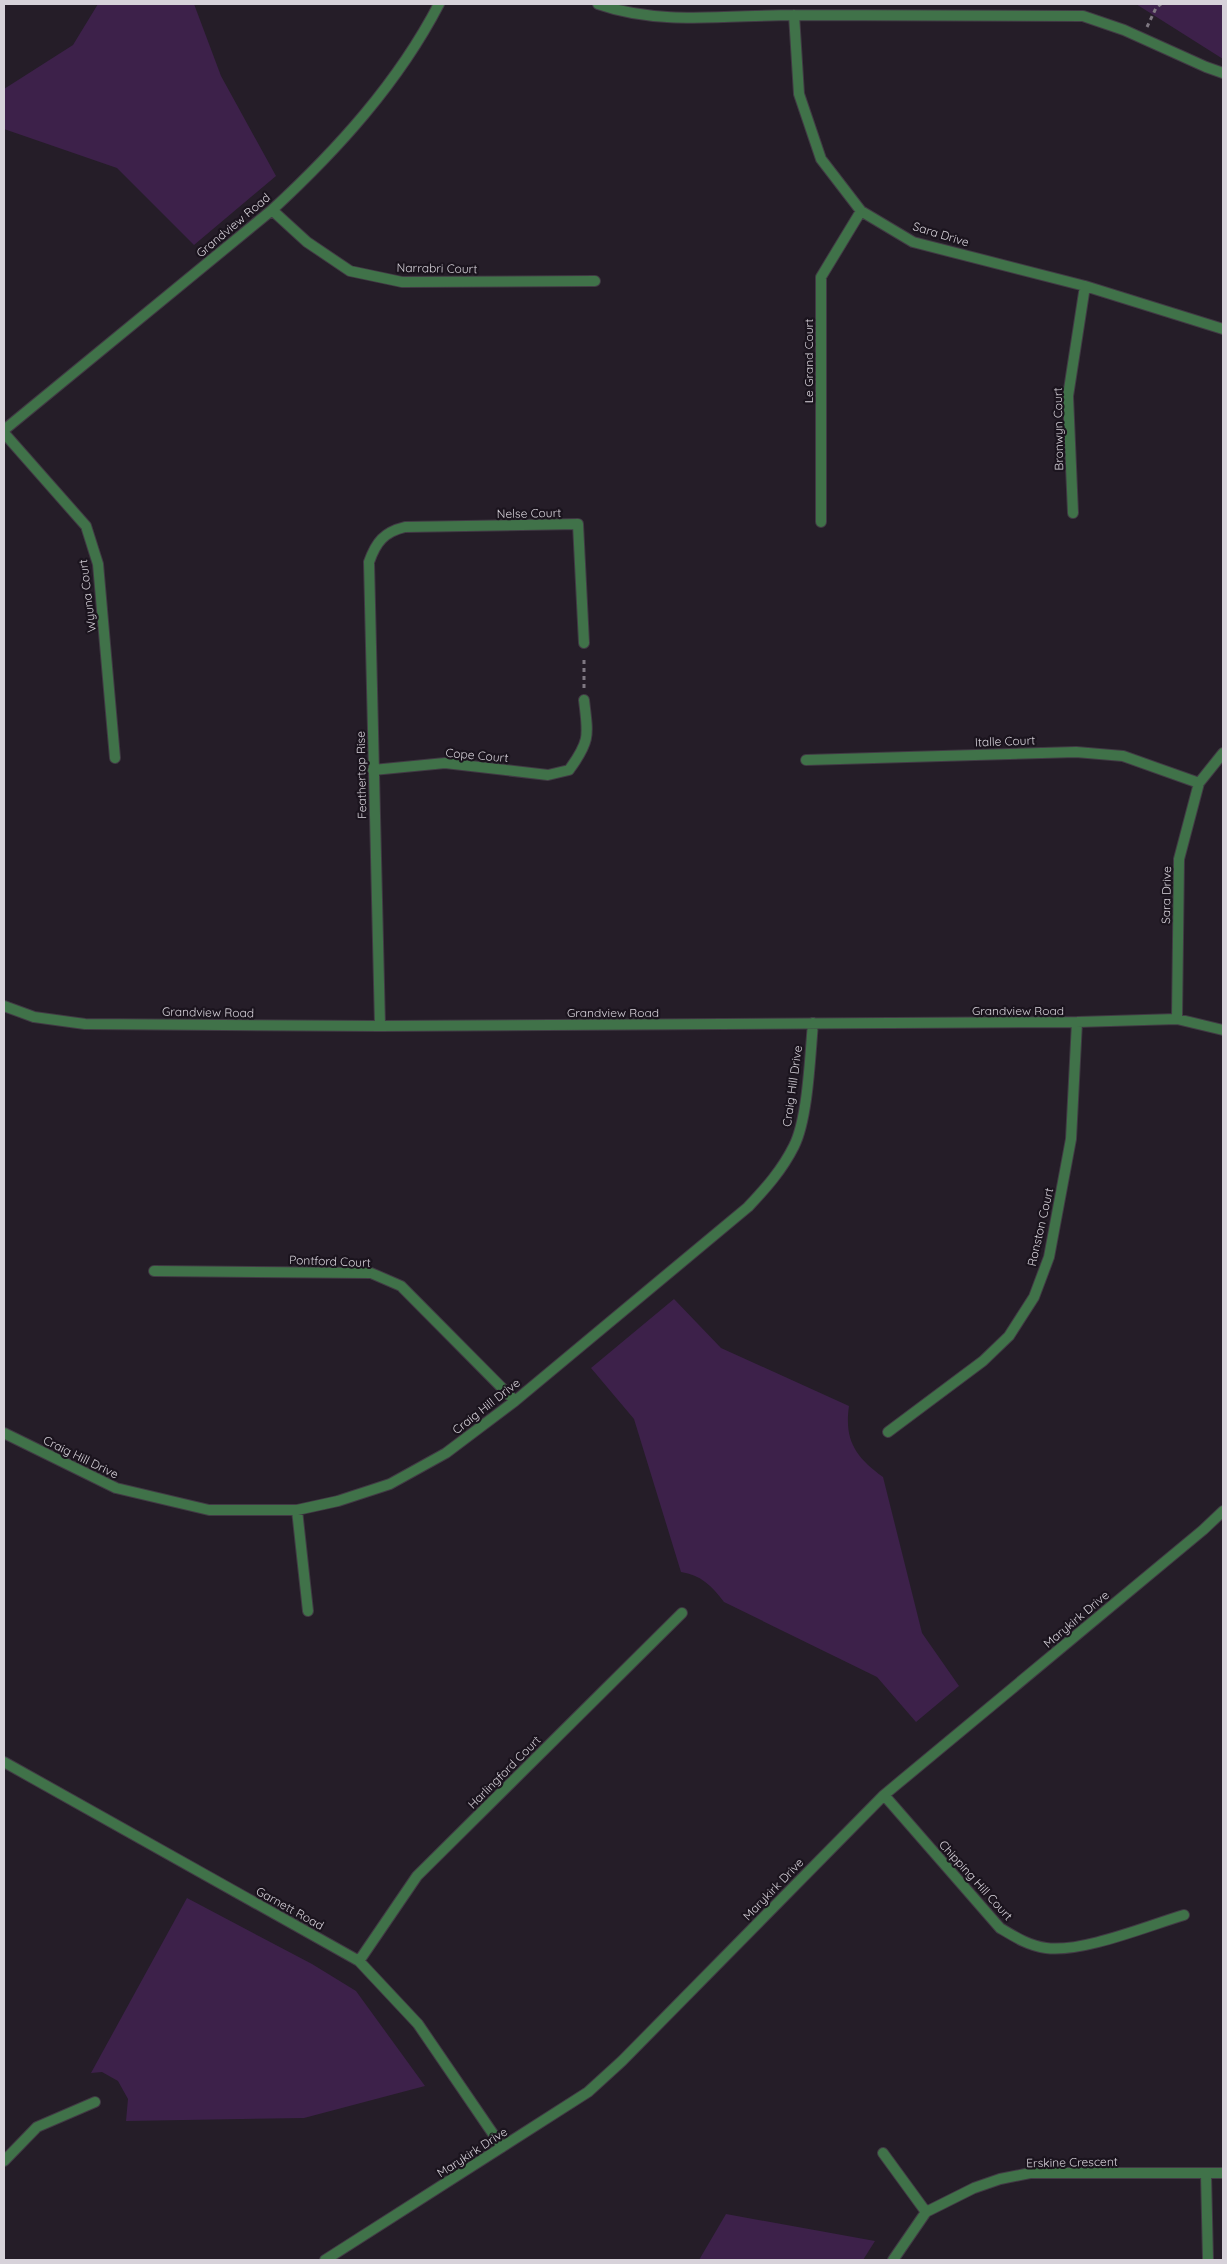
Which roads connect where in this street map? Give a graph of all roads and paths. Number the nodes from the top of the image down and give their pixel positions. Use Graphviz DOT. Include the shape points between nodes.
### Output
graph roads {
  1 [pos="440,4"];
  2 [pos="598,4"];
  3 [pos="1161,4"];
  4 [pos="794,15"];
  5 [pos="1142,38"];
  6 [pos="1223,73"];
  7 [pos="272,210"];
  8 [pos="861,211"];
  9 [pos="595,281"];
  10 [pos="1085,286"];
  11 [pos="1223,329"];
  12 [pos="4,432"];
  13 [pos="1073,513"];
  14 [pos="820,522"];
  15 [pos="391,530"];
  16 [pos="584,643"];
  17 [pos="584,700"];
  18 [pos="1223,753"];
  19 [pos="116,758"];
  20 [pos="806,760"];
  21 [pos="373,770"];
  22 [pos="1199,783"];
  23 [pos="4,1006"];
  24 [pos="1177,1019"];
  25 [pos="1077,1022"];
  26 [pos="813,1023"];
  27 [pos="380,1026"];
  28 [pos="1223,1030"];
  29 [pos="154,1271"];
  30 [pos="515,1401"];
  31 [pos="888,1432"];
  32 [pos="4,1433"];
  33 [pos="297,1510"];
  34 [pos="1223,1511"];
  35 [pos="308,1611"];
  36 [pos="682,1613"];
  37 [pos="4,1762"];
  38 [pos="884,1795"];
  39 [pos="1184,1915"];
  40 [pos="359,1961"];
  41 [pos="95,2102"];
  42 [pos="502,2147"];
  43 [pos="883,2153"];
  44 [pos="4,2161"];
  45 [pos="1206,2174"];
  46 [pos="1223,2174"];
  47 [pos="926,2212"];
  48 [pos="325,2260"];
  49 [pos="893,2260"];
  50 [pos="1208,2260"];
  1 -- 7 [label="street, Grandview Road" via="386,88 330,154"];
  2 -- 4 [label="street" via="618,11 672,17"];
  3 -- 5 [label="path"];
  4 -- 5 [label="street" via="1083,16"];
  4 -- 8 [label="street, Sara Drive" via="799,94 821,159"];
  5 -- 6 [label="street"];
  7 -- 9 [label="street, Narrabri Court" via="307,242 350,271 402,282"];
  7 -- 12 [label="street, Grandview Road"];
  8 -- 10 [label="street, Sara Drive" via="913,242"];
  8 -- 14 [label="street, Le Grand Court" via="821,277"];
  10 -- 11 [label="street, Sara Drive"];
  10 -- 13 [label="street, Bronwyn Court" via="1068,396"];
  12 -- 19 [label="street, Wyuna Court" via="86,526 98,564"];
  15 -- 16 [label="street, Nelse Court" via="405,527 578,524"];
  15 -- 21 [label="street, Feathertop Rise" via="380,538 369,562"];
  16 -- 17 [label="path"];
  17 -- 21 [label="street, Cope Court" via="588,736 569,770 548,774 445,763"];
  18 -- 22 [label="street, Sara Drive"];
  20 -- 22 [label="street, Italle Court" via="1076,752 1123,756"];
  21 -- 27 [label="street, Feathertop Rise"];
  22 -- 24 [label="street, Sara Drive" via="1179,859"];
  23 -- 27 [label="street, Grandview Road" via="34,1017 85,1024"];
  24 -- 25 [label="street, Grandview Road"];
  24 -- 28 [label="street, Grandview Road"];
  25 -- 26 [label="street, Grandview Road"];
  25 -- 31 [label="street, Ronston Court" via="1071,1139 1049,1257 1034,1297 1009,1336 983,1361"];
  26 -- 27 [label="street, Grandview Road"];
  26 -- 30 [label="street, Craig Hill Drive" via="795,1144 775,1178 748,1207"];
  29 -- 30 [label="street, Pontford Court" via="371,1272 401,1286"];
  30 -- 33 [label="street, Craig Hill Drive" via="446,1453 398,1480 338,1501"];
  32 -- 33 [label="street, Craig Hill Drive" via="116,1488 152,1498 209,1510"];
  33 -- 35 [label="street"];
  34 -- 38 [label="street, Marykirk Drive"];
  36 -- 40 [label="street, Harlingford Court" via="418,1876"];
  37 -- 40 [label="street, Garnett Road"];
  38 -- 39 [label="street, Chipping Hill Court" via="1000,1928 1023,1942 1046,1948 1077,1947"];
  38 -- 42 [label="street, Marykirk Drive" via="622,2061 588,2092"];
  40 -- 42 [label="street, Garnett Road" via="418,2024"];
  41 -- 44 [label="street" via="37,2128"];
  42 -- 48 [label="street, Marykirk Drive"];
  43 -- 47 [label="street"];
  45 -- 46 [label="street, Erskine Crescent"];
  45 -- 47 [label="street, Erskine Crescent" via="1030,2173 974,2188"];
  45 -- 50 [label="street"];
  47 -- 49 [label="street, Erskine Crescent"];
}
